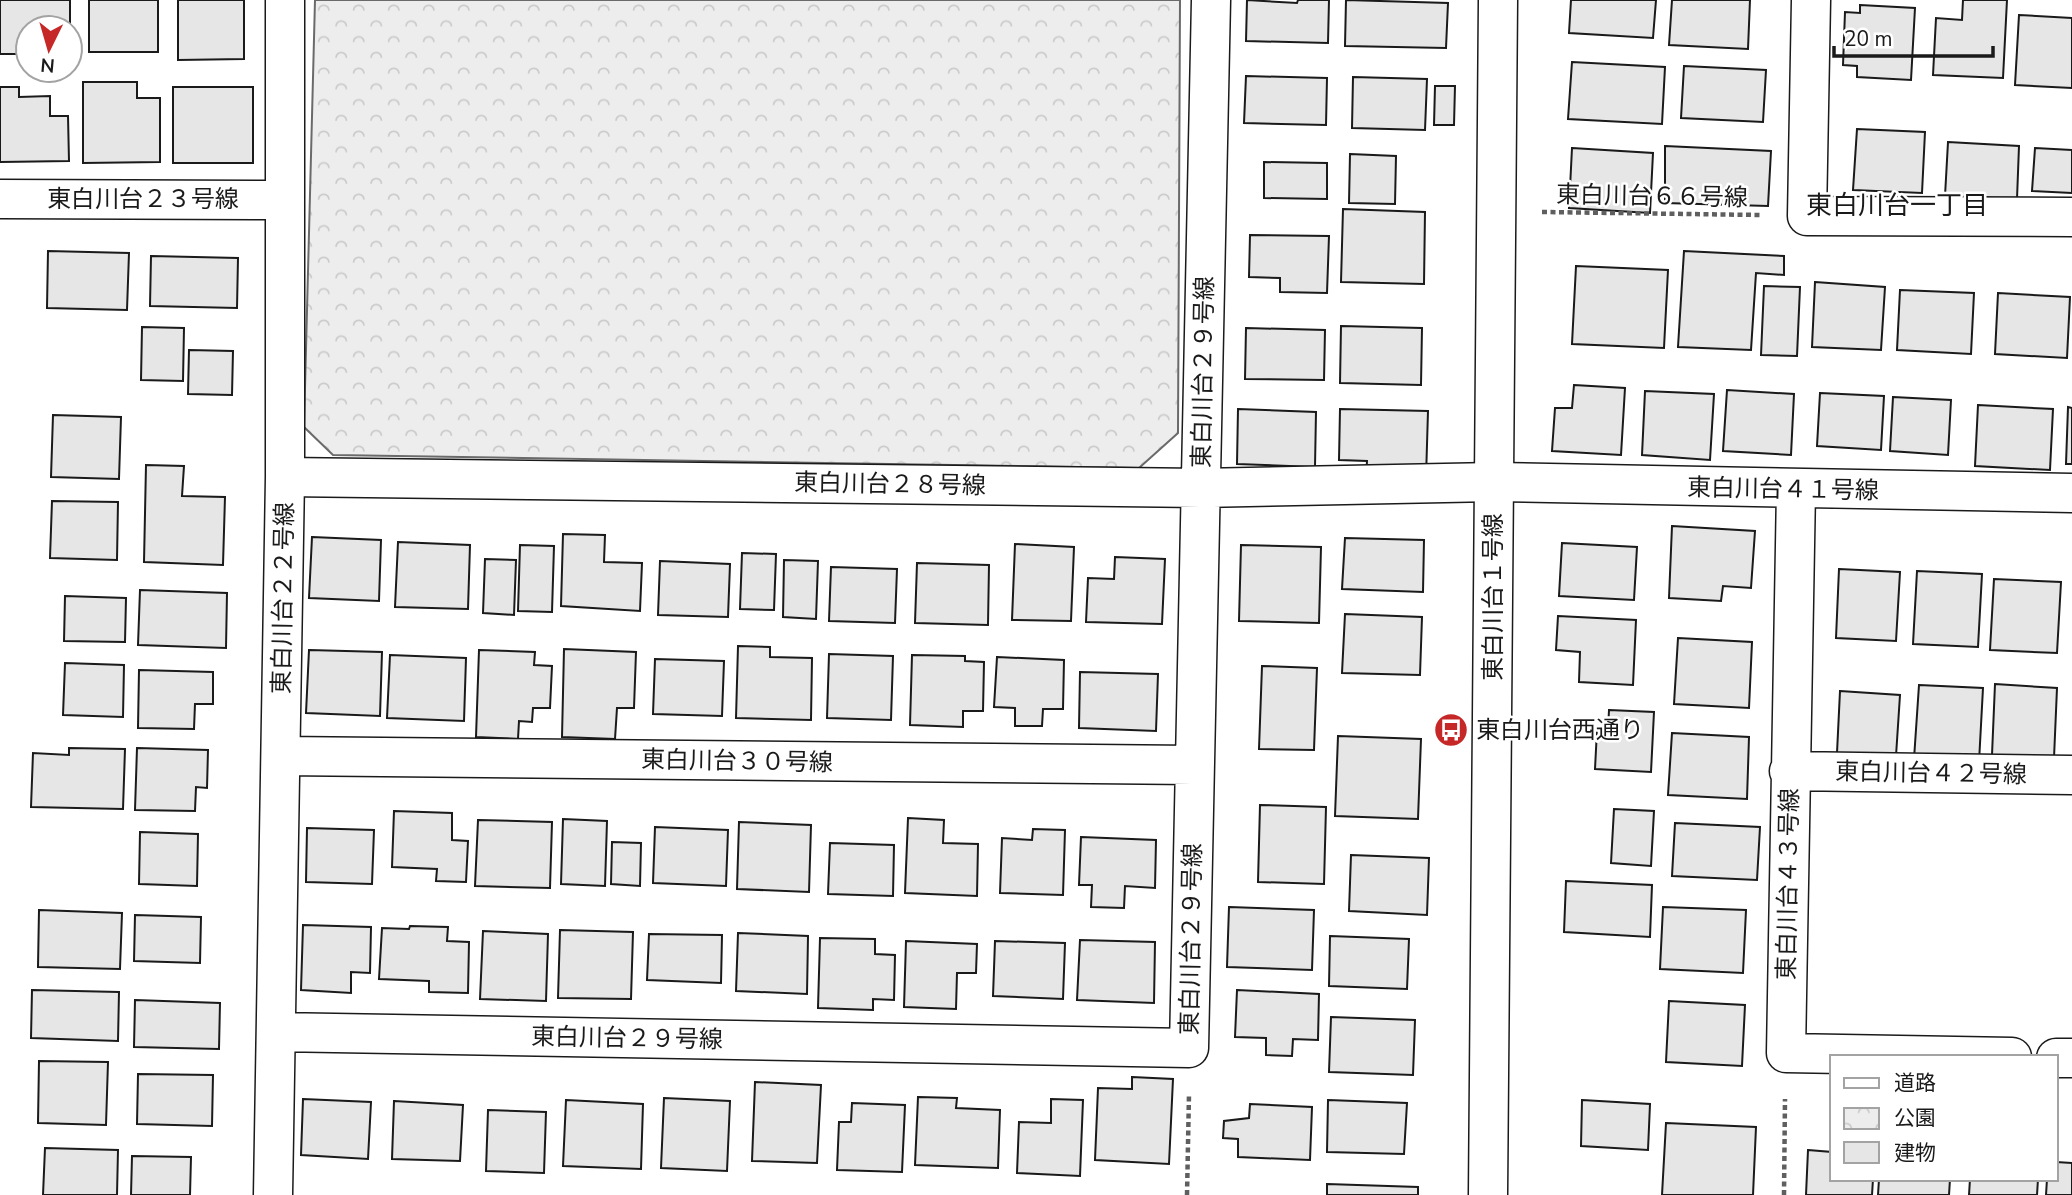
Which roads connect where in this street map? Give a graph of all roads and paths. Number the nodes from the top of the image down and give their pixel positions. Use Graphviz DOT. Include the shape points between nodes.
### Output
graph roads {
  1 [pos="285,0"];
  2 [pos="1211,0"];
  3 [pos="1498,0"];
  4 [pos="1811,0"];
  5 [pos="0,198"];
  6 [pos="285,200"];
  7 [pos="1496,211"];
  8 [pos="1807,216"];
  9 [pos="2072,216"];
  10 [pos="285,477"];
  11 [pos="1494,482"];
  12 [pos="1201,488"];
  13 [pos="1796,489"];
  14 [pos="2072,493"];
  15 [pos="281,757"];
  16 [pos="1193,765"];
  17 [pos="1789,771"];
  18 [pos="2072,775"];
  19 [pos="276,1031"];
  20 [pos="1189,1048"];
  21 [pos="1786,1053"];
  22 [pos="1899,1055"];
  23 [pos="273,1195"];
  24 [pos="1187,1195"];
  25 [pos="1488,1195"];
  26 [pos="1784,1195"];
  1 -- 6 [label="street, 東白川台２２号線"];
  2 -- 12 [label="street, 東白川台２９号線"];
  3 -- 7 [label="street, 東白川台１号線"];
  4 -- 8 [label="street"];
  5 -- 6 [label="street, 東白川台２３号線"];
  6 -- 10 [label="street, 東白川台２２号線"];
  7 -- 8 [label="path, 東白川台６６号線"];
  7 -- 11 [label="street, 東白川台１号線"];
  8 -- 9 [label="street"];
  10 -- 12 [label="street, 東白川台２８号線"];
  10 -- 15 [label="street, 東白川台２２号線"];
  11 -- 12 [label="street, 東白川台２８号線"];
  11 -- 13 [label="street, 東白川台４１号線"];
  11 -- 25 [label="street, 東白川台１号線"];
  12 -- 16 [label="street, 東白川台２９号線"];
  13 -- 14 [label="street, 東白川台４１号線"];
  13 -- 17 [label="street, 東白川台４３号線"];
  15 -- 16 [label="street, 東白川台３０号線"];
  15 -- 19 [label="street, 東白川台２２号線"];
  16 -- 20 [label="street, 東白川台２９号線"];
  17 -- 18 [label="street, 東白川台４２号線"];
  17 -- 21 [label="street, 東白川台４３号線"];
  19 -- 20 [label="street, 東白川台２９号線"];
  19 -- 23 [label="street, 東白川台２２号線"];
  20 -- 24 [label="path"];
  21 -- 22 [label="street"];
  21 -- 26 [label="path"];
}
